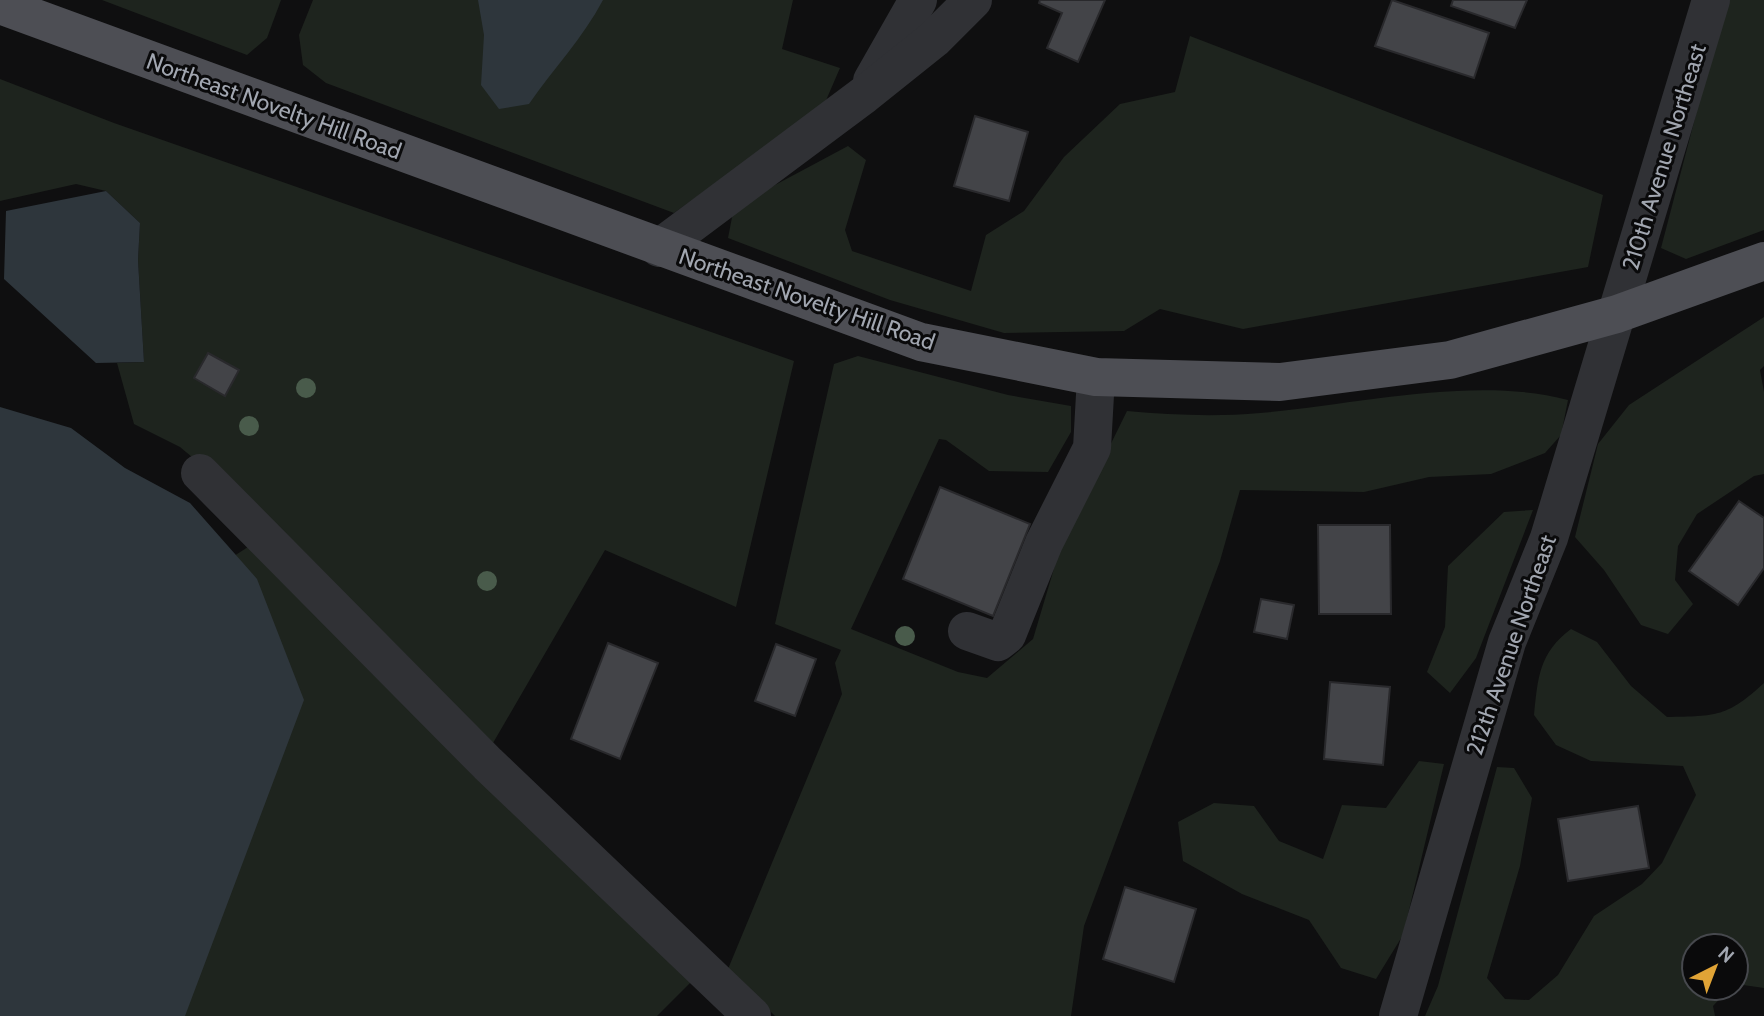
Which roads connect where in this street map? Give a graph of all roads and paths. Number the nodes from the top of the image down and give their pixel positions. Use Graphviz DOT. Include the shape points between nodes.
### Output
graph roads {
  1 [pos="918,0"];
  2 [pos="973,0"];
  3 [pos="1702,3"];
  4 [pos="8,5"];
  5 [pos="864,95"];
  6 [pos="659,248"];
  7 [pos="1764,261"];
  8 [pos="1616,314"];
  9 [pos="1096,377"];
  10 [pos="200,473"];
  11 [pos="967,631"];
  12 [pos="752,1016"];
  13 [pos="1398,1016"];
  1 -- 5 [label="street"];
  2 -- 5 [label="street" via="934,39"];
  3 -- 8 [label="street, 210th Avenue Northeast"];
  4 -- 6 [label="main road, Northeast Novelty Hill Road"];
  5 -- 6 [label="street"];
  6 -- 9 [label="main road, Northeast Novelty Hill Road" via="921,342"];
  7 -- 8 [label="main road, Northeast Novelty Hill Road"];
  8 -- 9 [label="main road, Northeast Novelty Hill Road" via="1450,360 1280,382"];
  8 -- 13 [label="street, 212th Avenue Northeast" via="1549,538 1507,642"];
  9 -- 11 [label="street" via="1092,447 1044,543 1007,635 998,642"];
  10 -- 12 [label="street" via="488,764"];
}
